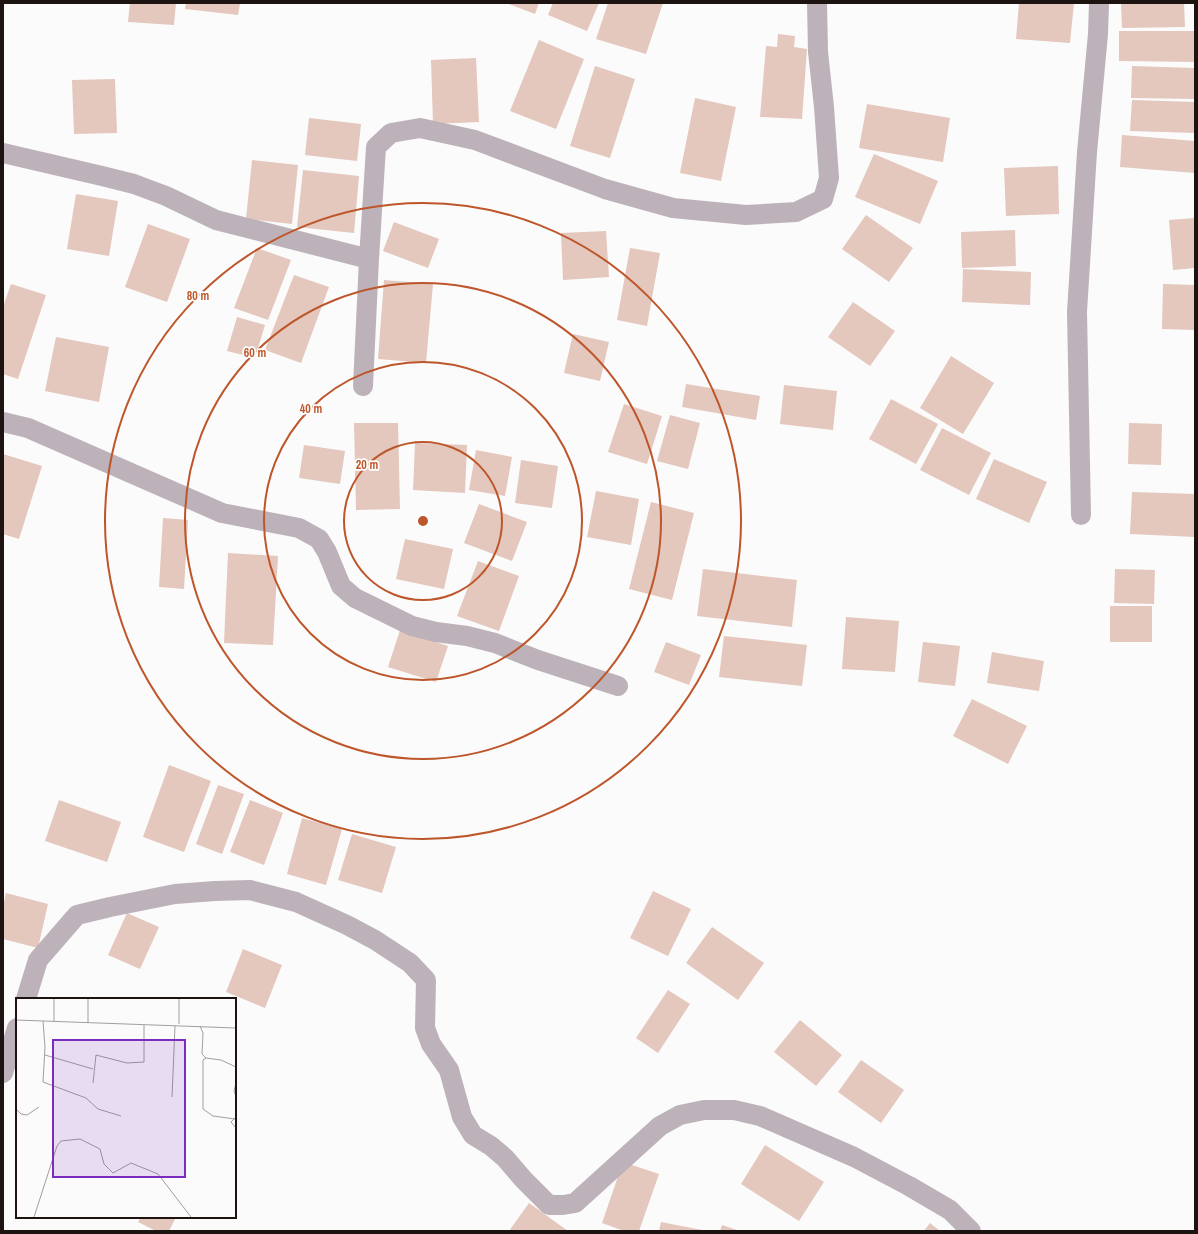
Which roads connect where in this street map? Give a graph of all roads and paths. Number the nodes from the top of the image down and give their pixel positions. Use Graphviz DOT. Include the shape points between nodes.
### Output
graph roads {
  1 [pos="817,3"];
  2 [pos="1099,3"];
  3 [pos="3,153"];
  4 [pos="369,259"];
  5 [pos="363,386"];
  6 [pos="3,422"];
  7 [pos="1081,515"];
  8 [pos="618,686"];
  9 [pos="26,998"];
  10 [pos="16,1031"];
  11 [pos="3,1073"];
  12 [pos="971,1231"];
  1 -- 4 [label="street" via="818,52 829,178 823,199 796,212 746,215 673,208 605,189 475,140 420,128 391,133 376,147"];
  2 -- 7 [label="street" via="1077,312"];
  3 -- 4 [label="street" via="134,184 216,220"];
  4 -- 5 [label="street"];
  6 -- 8 [label="street" via="28,428 222,513 299,528 319,539 341,586 355,598 412,626 495,643"];
  9 -- 12 [label="street" via="38,960 77,915 175,894 250,890 296,902 348,925 410,962 426,980 425,1028 431,1044 449,1070 462,1117 473,1135 505,1158 549,1205 575,1204 660,1126 680,1115 704,1110 734,1110 760,1116 854,1156 950,1210"];
  10 -- 11 [label="street"];
}
